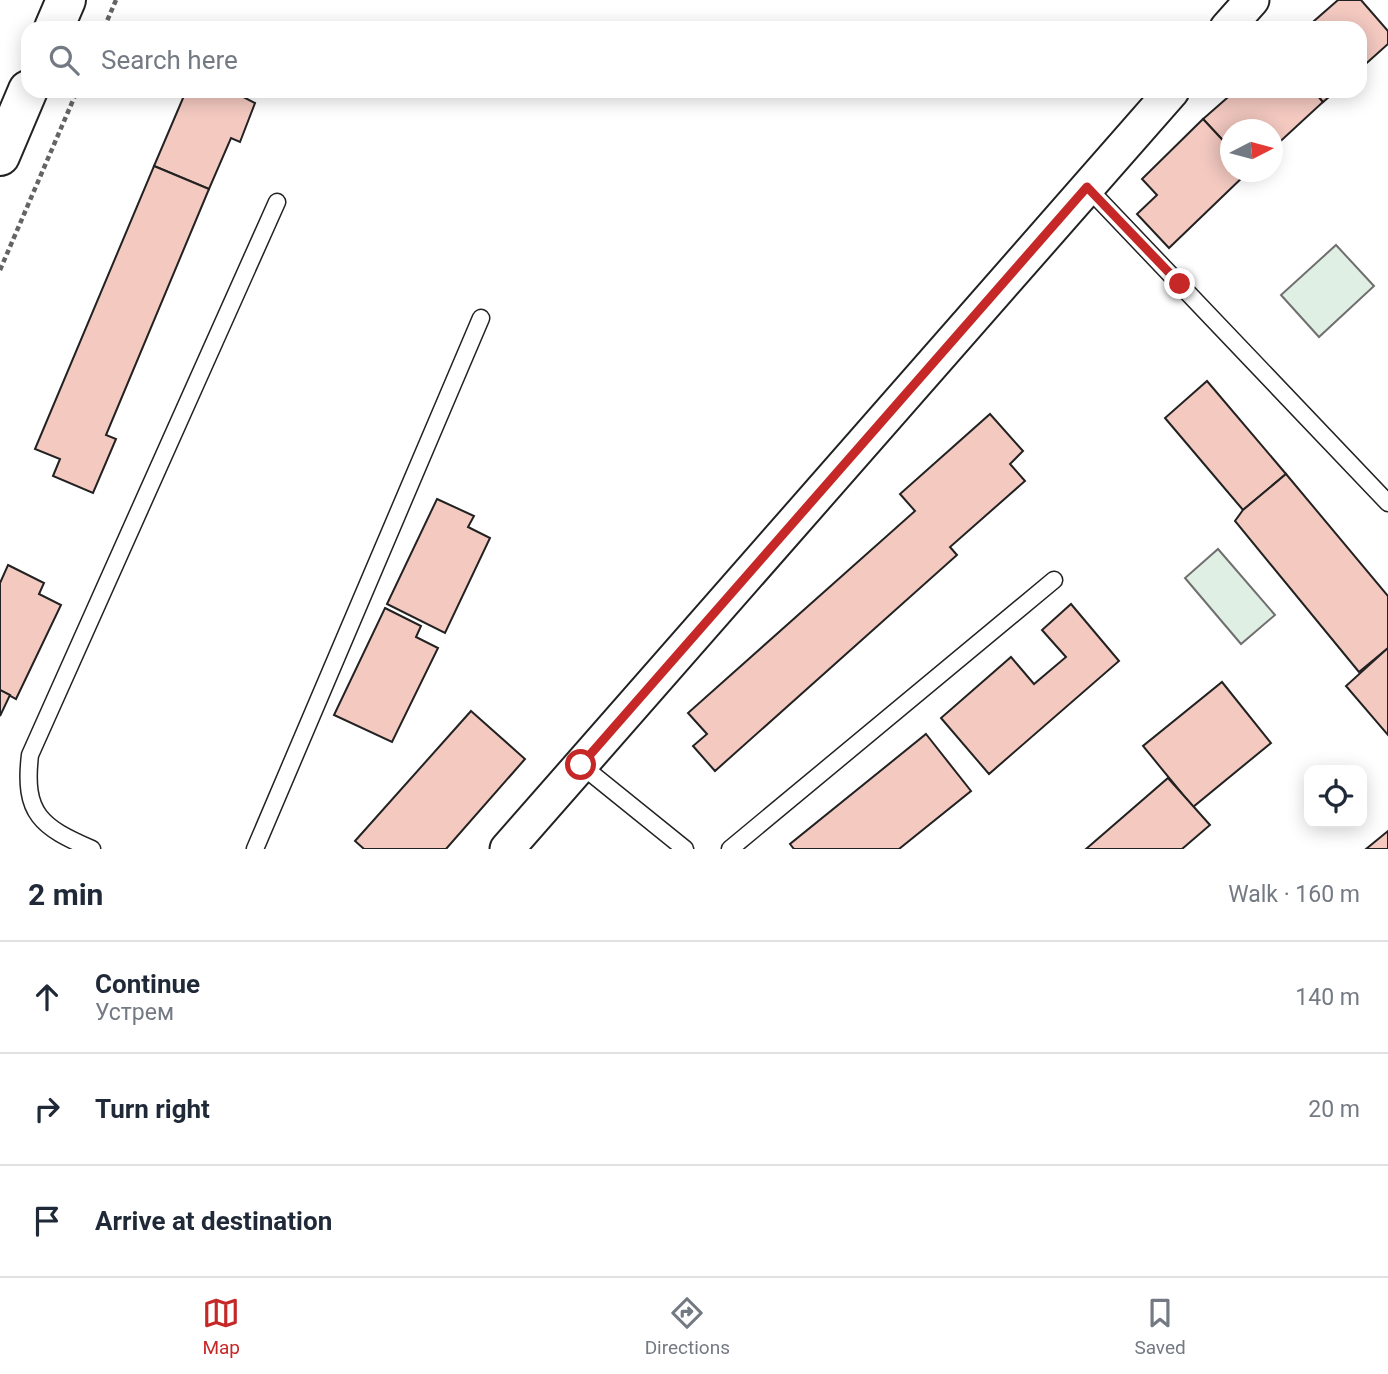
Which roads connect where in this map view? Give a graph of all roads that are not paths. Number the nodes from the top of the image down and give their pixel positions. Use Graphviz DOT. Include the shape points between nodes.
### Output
graph roads {
  1 [pos="66,0"];
  2 [pos="1252,0"];
  3 [pos="57,21"];
  4 [pos="1233,21"];
  5 [pos="25,98"];
  6 [pos="1166,98"];
  7 [pos="0,156"];
  8 [pos="1087,187"];
  9 [pos="277,202"];
  10 [pos="481,318"];
  11 [pos="1388,503"];
  12 [pos="1054,580"];
  13 [pos="581,765"];
  14 [pos="92,849"];
  15 [pos="255,849"];
  16 [pos="507,849"];
  17 [pos="685,849"];
  18 [pos="730,849"];
  1 -- 3 [label="main road"];
  2 -- 4 [label="street"];
  5 -- 7 [label="main road"];
  6 -- 8 [label="street"];
  8 -- 11 [label="lane"];
  8 -- 13 [label="street"];
  9 -- 14 [label="lane" via="30,755 30,798 41,819 57,834"];
  10 -- 15 [label="lane"];
  12 -- 18 [label="lane"];
  13 -- 16 [label="street"];
  13 -- 17 [label="lane"];
}
